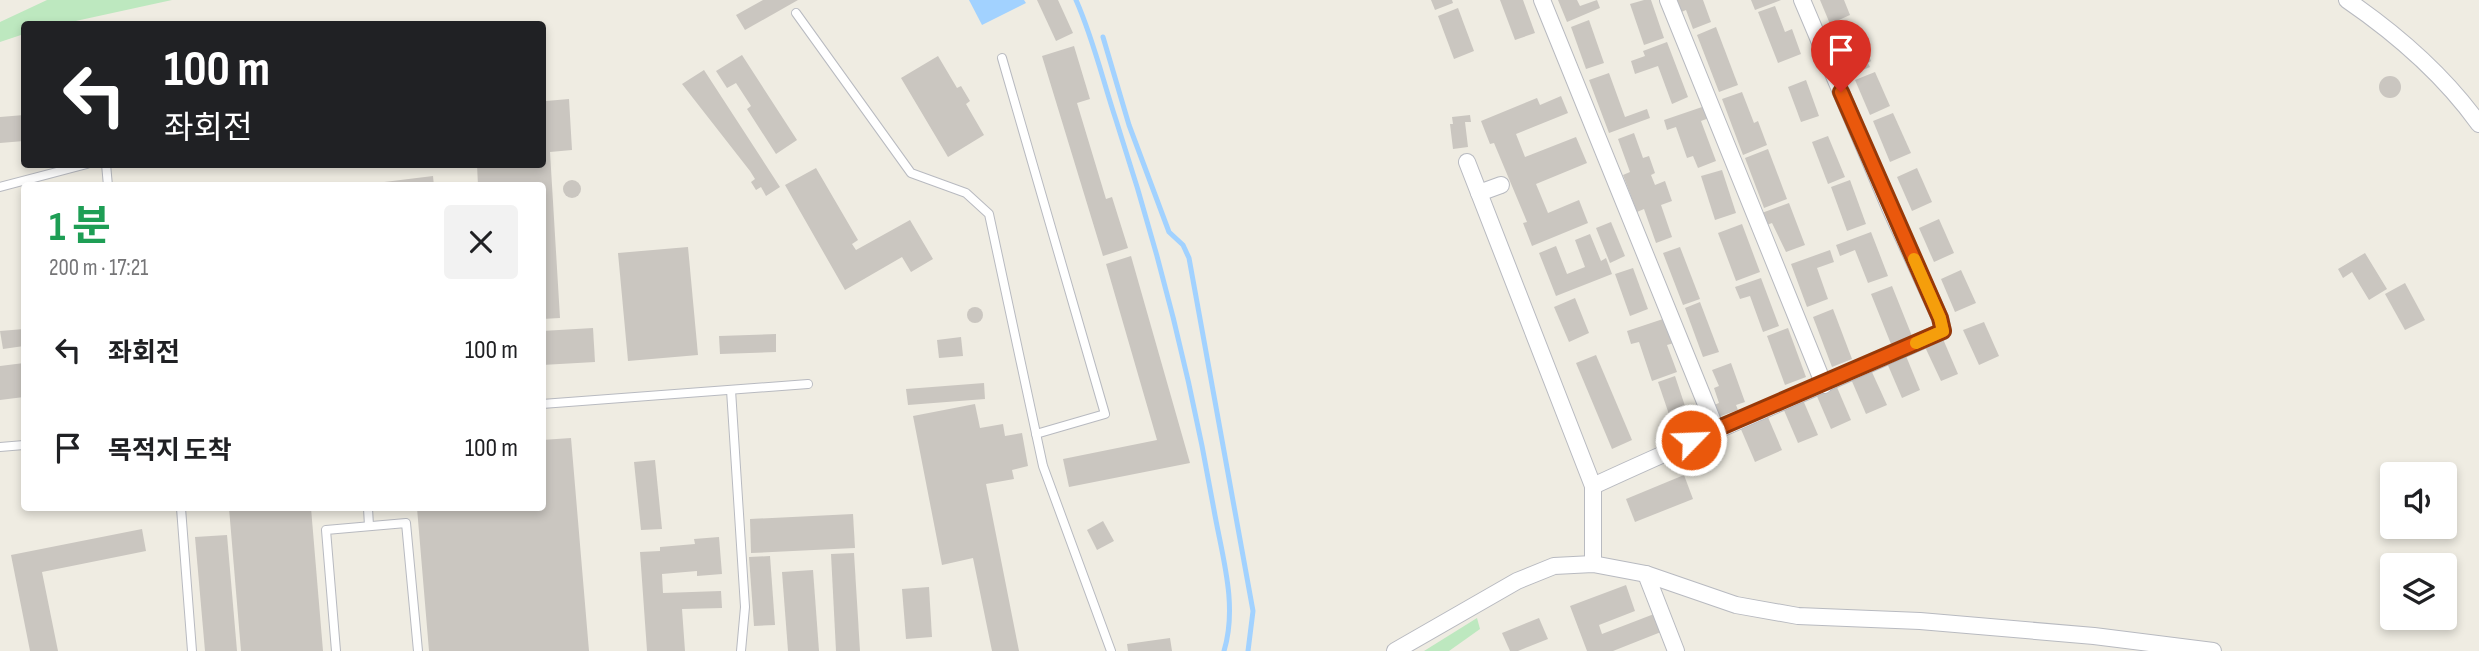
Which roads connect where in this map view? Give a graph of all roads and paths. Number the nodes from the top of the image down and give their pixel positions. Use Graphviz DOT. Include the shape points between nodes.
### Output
graph roads {
  1 [pos="1542,0"];
  2 [pos="1668,0"];
  3 [pos="1802,0"];
  4 [pos="2347,0"];
  5 [pos="796,13"];
  6 [pos="1002,58"];
  7 [pos="2479,124"];
  8 [pos="1467,162"];
  9 [pos="73,168"];
  10 [pos="1501,185"];
  11 [pos="0,187"];
  12 [pos="1479,193"];
  13 [pos="808,384"];
  14 [pos="1824,385"];
  15 [pos="731,390"];
  16 [pos="546,404"];
  17 [pos="1716,429"];
  18 [pos="1036,434"];
  19 [pos="21,445"];
  20 [pos="0,447"];
  21 [pos="1593,486"];
  22 [pos="181,511"];
  23 [pos="368,511"];
  24 [pos="369,526"];
  25 [pos="1593,564"];
  26 [pos="1646,574"];
  27 [pos="192,651"];
  28 [pos="336,651"];
  29 [pos="418,651"];
  30 [pos="741,651"];
  31 [pos="1111,651"];
  32 [pos="1395,651"];
  33 [pos="1676,651"];
  34 [pos="2213,651"];
  1 -- 17 [label="street"];
  2 -- 14 [label="street"];
  3 -- 14 [label="street" via="1943,331"];
  4 -- 7 [label="street" via="2395,33 2459,97"];
  5 -- 18 [label="lane" via="911,173 966,193 989,214"];
  6 -- 18 [label="lane" via="1105,414"];
  8 -- 12 [label="street"];
  9 -- 11 [label="lane"];
  10 -- 12 [label="street"];
  12 -- 21 [label="street"];
  13 -- 15 [label="lane"];
  14 -- 17 [label="street"];
  15 -- 16 [label="lane"];
  15 -- 30 [label="lane" via="746,607"];
  17 -- 21 [label="street"];
  18 -- 31 [label="lane" via="1043,466"];
  19 -- 20 [label="lane"];
  21 -- 25 [label="street"];
  22 -- 27 [label="lane"];
  23 -- 24 [label="lane"];
  24 -- 28 [label="lane" via="326,530"];
  24 -- 29 [label="lane" via="406,523"];
  25 -- 26 [label="street"];
  25 -- 32 [label="street" via="1554,566 1517,581"];
  26 -- 33 [label="street"];
  26 -- 34 [label="street" via="1736,605 1798,616 2094,635"];
}
